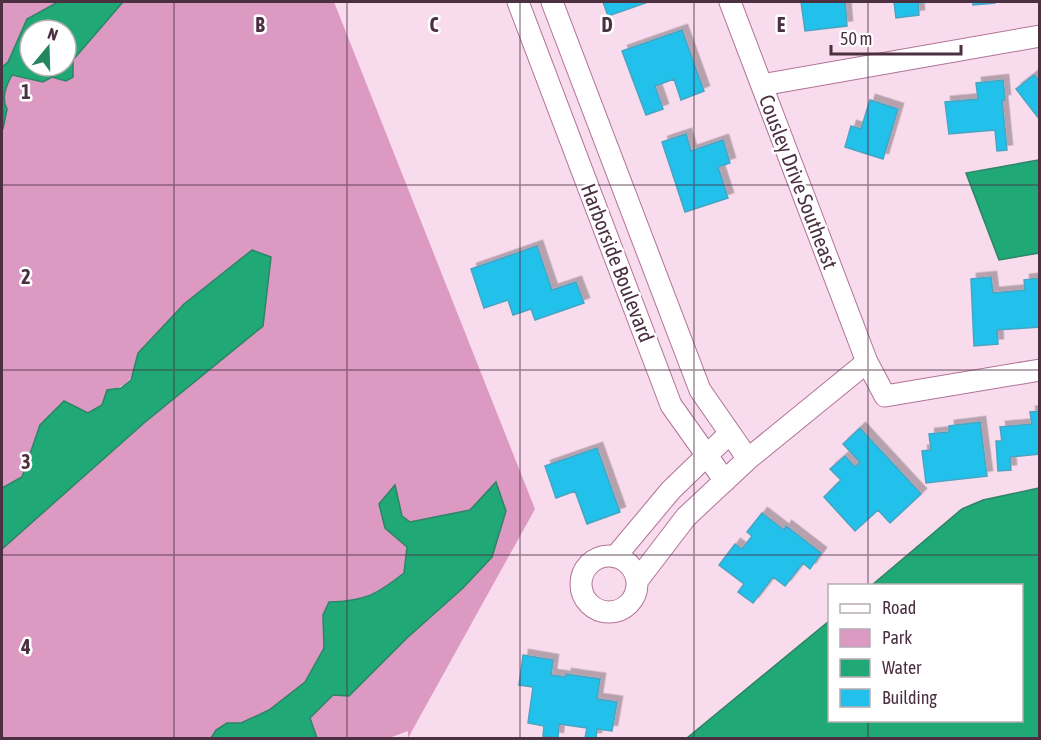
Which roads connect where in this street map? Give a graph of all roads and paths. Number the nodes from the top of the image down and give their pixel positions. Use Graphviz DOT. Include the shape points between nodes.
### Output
graph roads {
  1 [pos="518,2"];
  2 [pos="552,2"];
  3 [pos="730,2"];
  4 [pos="1040,36"];
  5 [pos="571,50"];
  6 [pos="541,63"];
  7 [pos="762,86"];
  8 [pos="867,362"];
  9 [pos="1040,370"];
  10 [pos="730,433"];
  11 [pos="707,455"];
  12 [pos="748,459"];
  13 [pos="725,481"];
  14 [pos="615,557"];
  15 [pos="637,581"];
  1 -- 6 [label="street, Harborside Boulevard"];
  2 -- 5 [label="street, Harborside Boulevard"];
  3 -- 7 [label="street, Cousley Drive Southeast"];
  4 -- 7 [label="street"];
  5 -- 6 [label="street"];
  5 -- 10 [label="street, Harborside Boulevard" via="700,390"];
  6 -- 11 [label="street, Harborside Boulevard" via="671,405"];
  7 -- 8 [label="street, Cousley Drive Southeast"];
  8 -- 9 [label="street, Cousley Drive Southeast" via="885,396"];
  8 -- 12 [label="street"];
  10 -- 11 [label="street"];
  10 -- 12 [label="street, Harborside Boulevard"];
  11 -- 13 [label="street, Harborside Boulevard"];
  11 -- 14 [label="street" via="671,489"];
  12 -- 13 [label="street"];
  13 -- 15 [label="street" via="686,517"];
  14 -- 15 [label="street" via="632,568"];
  14 -- 15 [label="street" via="600,558 586,568 581,585 587,601 601,611 618,611 632,600"];
}
